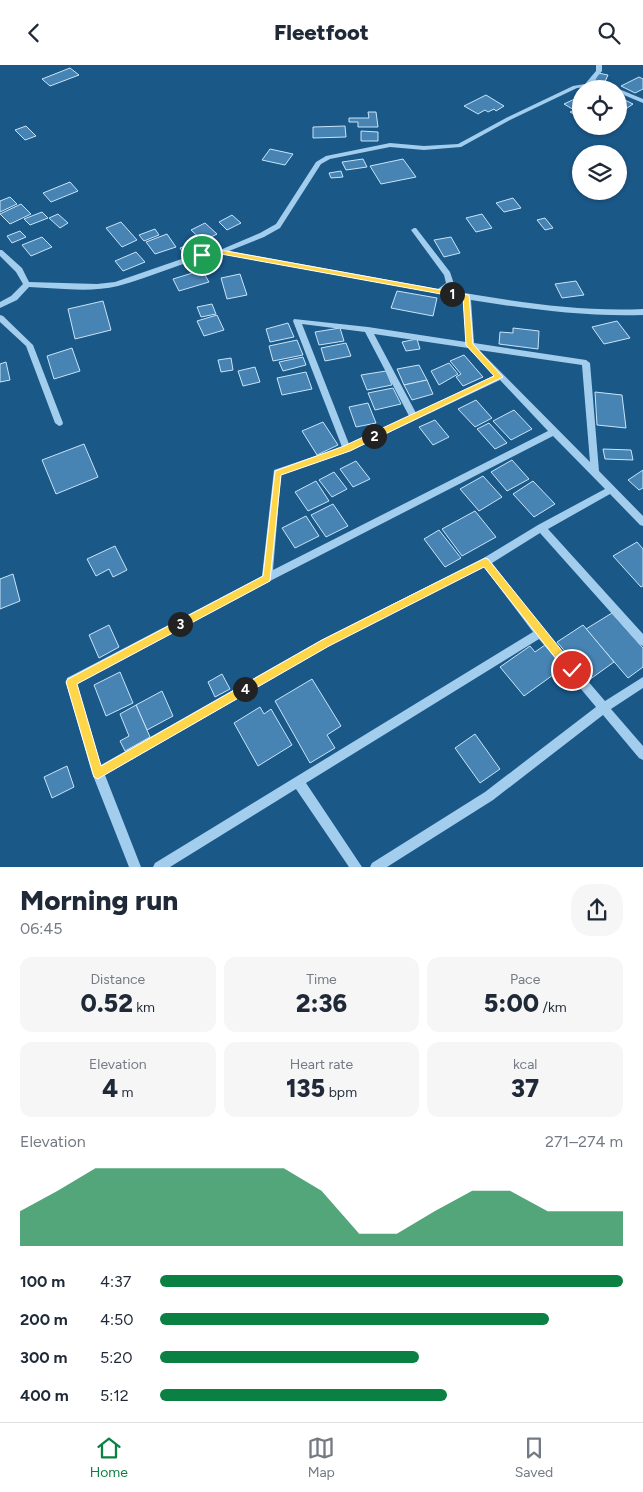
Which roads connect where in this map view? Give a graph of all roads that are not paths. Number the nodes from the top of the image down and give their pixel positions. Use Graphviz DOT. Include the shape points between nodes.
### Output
graph roads {
  1 [pos="599,65"];
  2 [pos="591,80"];
  3 [pos="572,88"];
  4 [pos="627,94"];
  5 [pos="643,101"];
  6 [pos="414,230"];
  7 [pos="0,252"];
  8 [pos="221,252"];
  9 [pos="27,284"];
  10 [pos="439,292"];
  11 [pos="467,296"];
  12 [pos="0,305"];
  13 [pos="643,312"];
  14 [pos="0,318"];
  15 [pos="368,330"];
  16 [pos="470,345"];
  17 [pos="499,377"];
  18 [pos="414,417"];
  19 [pos="59,423"];
  20 [pos="556,431"];
  21 [pos="347,449"];
  22 [pos="595,473"];
  23 [pos="610,489"];
  24 [pos="643,522"];
  25 [pos="541,528"];
  26 [pos="485,562"];
  27 [pos="267,578"];
  28 [pos="540,633"];
  29 [pos="643,641"];
  30 [pos="643,682"];
  31 [pos="603,708"];
  32 [pos="643,754"];
  33 [pos="98,773"];
  34 [pos="298,782"];
  35 [pos="135,867"];
  36 [pos="160,867"];
  37 [pos="356,867"];
  38 [pos="376,867"];
  1 -- 2 [label="street" via="599,71"];
  3 -- 8 [label="street" via="459,146 424,148 390,145 328,157 318,163 278,225"];
  4 -- 5 [label="street"];
  6 -- 10 [label="street" via="447,273 450,284"];
  7 -- 9 [label="street" via="20,270"];
  8 -- 9 [label="street" via="202,255 116,284 97,287"];
  8 -- 10 [label="street"];
  9 -- 12 [label="street" via="14,298"];
  10 -- 11 [label="street"];
  11 -- 13 [label="street" via="573,311"];
  11 -- 16 [label="street"];
  14 -- 19 [label="street" via="29,345"];
  15 -- 16 [label="street"];
  15 -- 18 [label="street"];
  15 -- 21 [label="street" via="297,321"];
  16 -- 17 [label="street"];
  16 -- 22 [label="street" via="586,363"];
  17 -- 18 [label="street"];
  17 -- 20 [label="street"];
  18 -- 21 [label="street"];
  20 -- 22 [label="street"];
  20 -- 27 [label="street"];
  21 -- 27 [label="street" via="278,473"];
  22 -- 23 [label="street"];
  23 -- 24 [label="street"];
  23 -- 25 [label="street"];
  25 -- 26 [label="street"];
  25 -- 29 [label="street"];
  26 -- 28 [label="street"];
  26 -- 33 [label="street" via="326,643"];
  27 -- 33 [label="street" via="71,682"];
  28 -- 31 [label="street"];
  28 -- 34 [label="street"];
  30 -- 31 [label="street"];
  31 -- 32 [label="street"];
  31 -- 38 [label="street" via="489,795"];
  33 -- 35 [label="street"];
  34 -- 36 [label="street"];
  34 -- 37 [label="street"];
}
